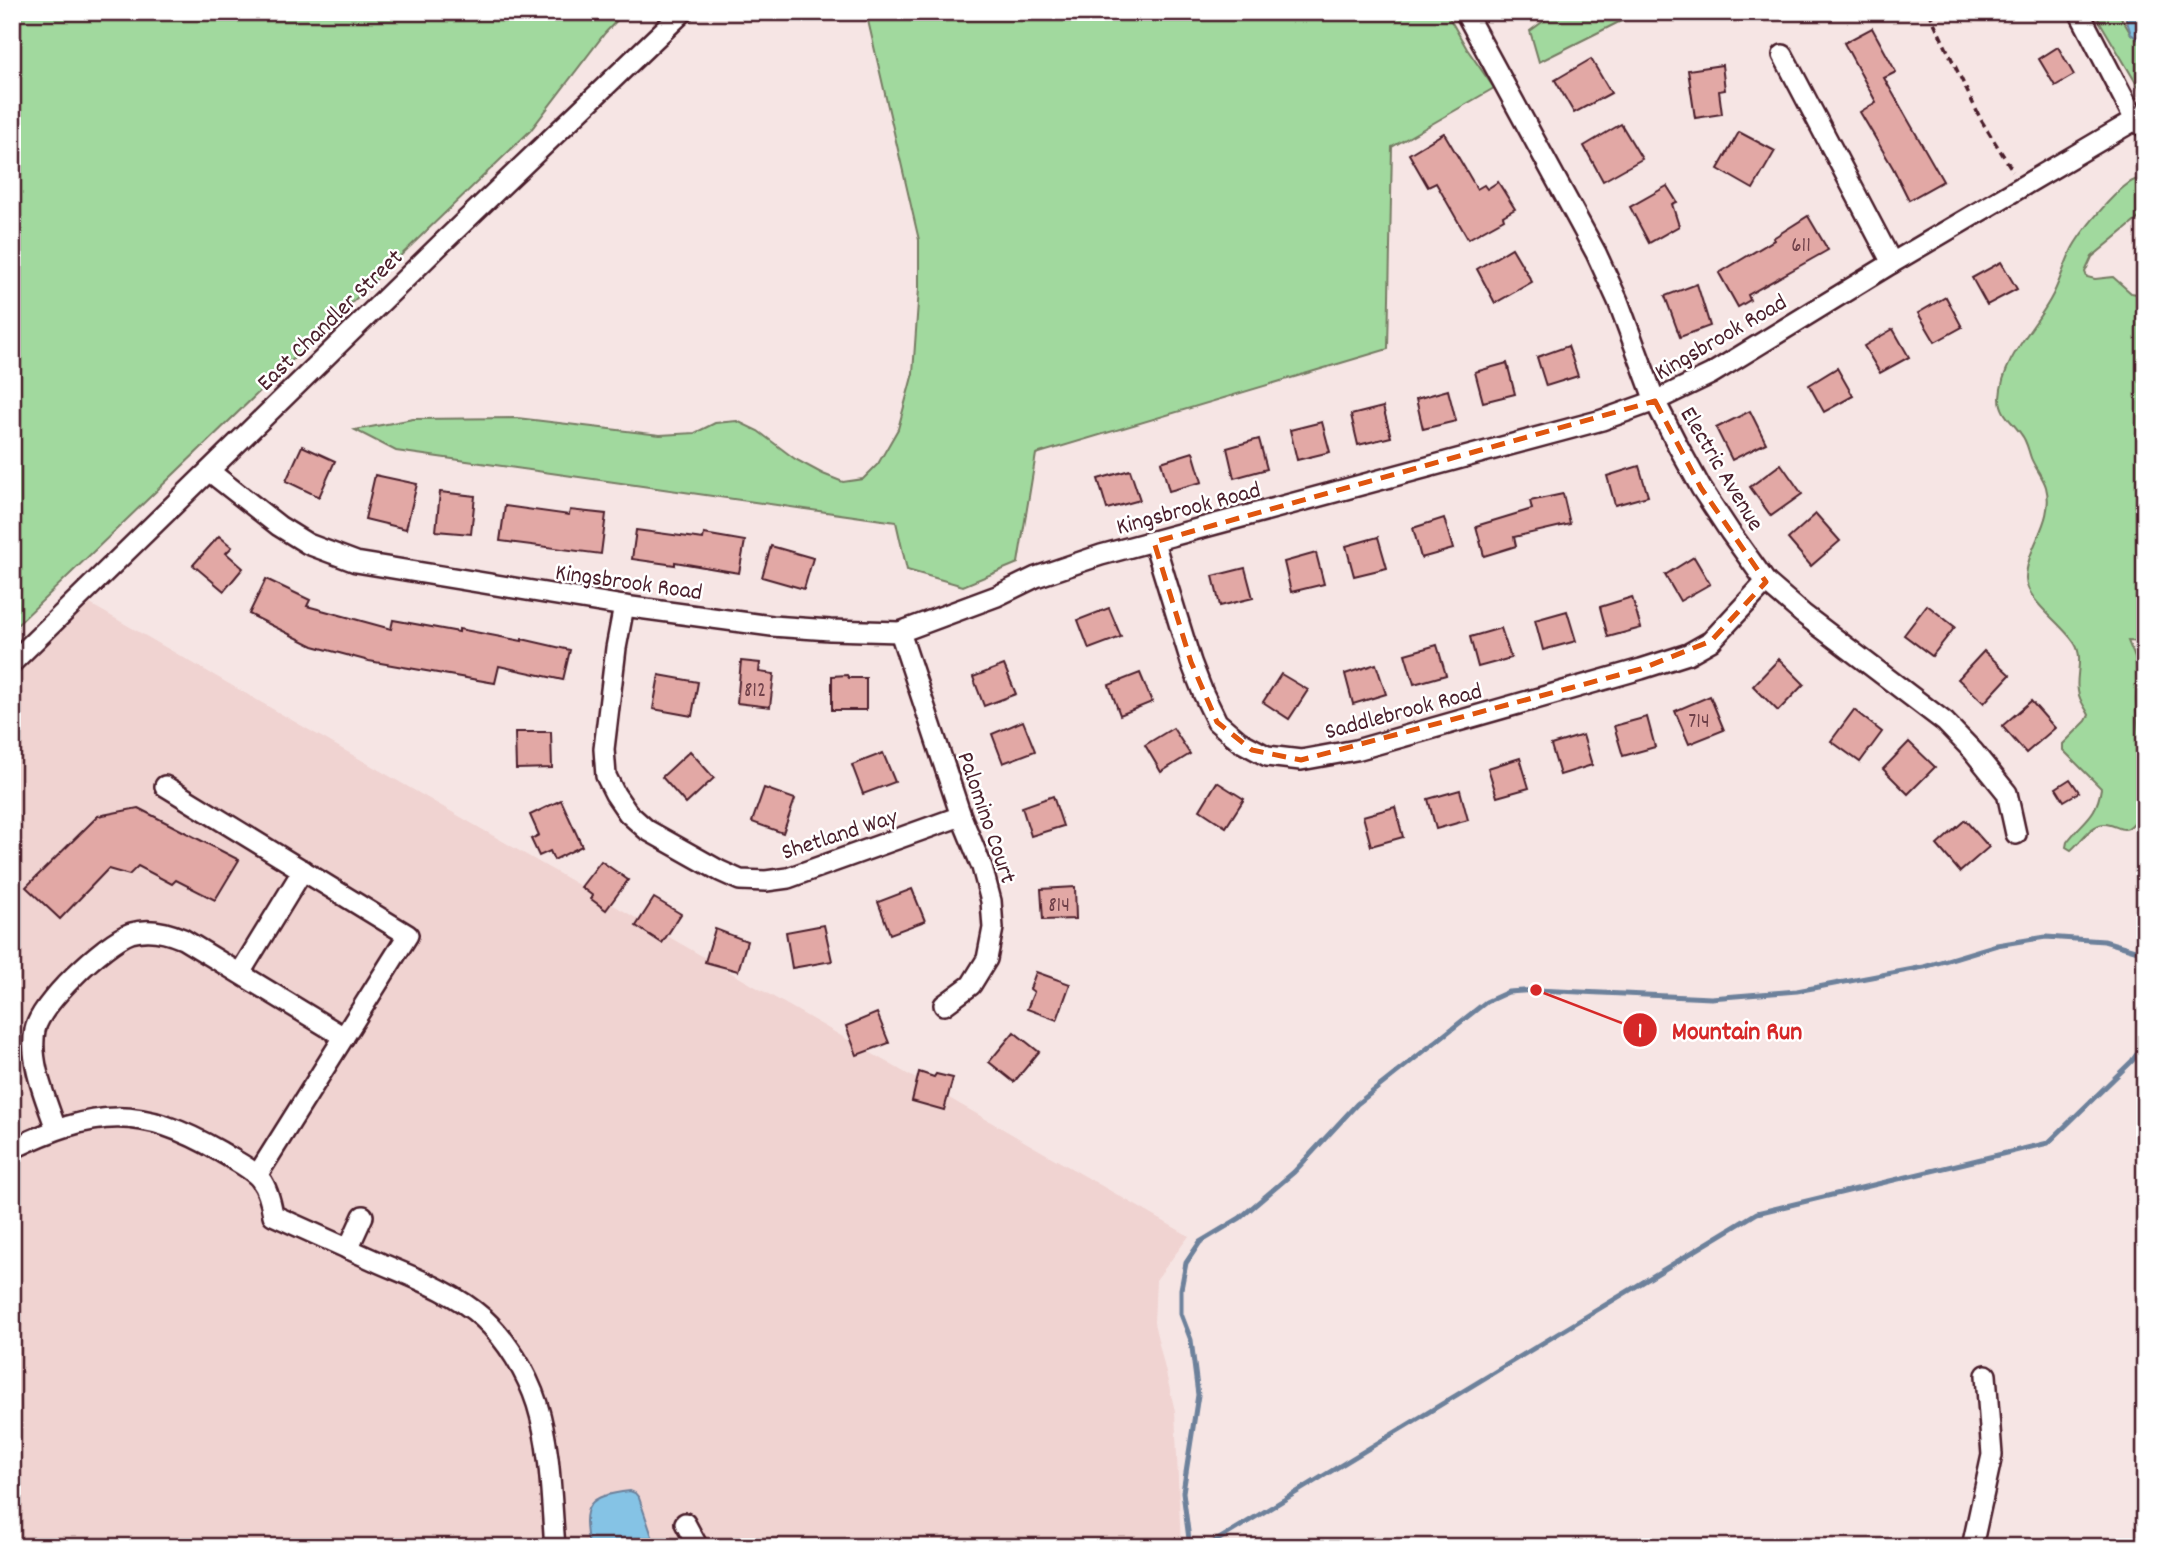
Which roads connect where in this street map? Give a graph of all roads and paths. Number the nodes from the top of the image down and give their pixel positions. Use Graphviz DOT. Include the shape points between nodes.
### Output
graph roads {
  1 [pos="683,12"];
  2 [pos="1465,12"];
  3 [pos="1929,12"];
  4 [pos="2079,12"];
  5 [pos="1783,55"];
  6 [pos="2140,124"];
  7 [pos="2023,186"];
  8 [pos="1892,263"];
  9 [pos="1655,401"];
  10 [pos="209,471"];
  11 [pos="1154,542"];
  12 [pos="1766,582"];
  13 [pos="624,606"];
  14 [pos="900,632"];
  15 [pos="12,663"];
  16 [pos="165,786"];
  17 [pos="961,816"];
  18 [pos="2016,834"];
  19 [pos="303,870"];
  20 [pos="240,973"];
  21 [pos="944,1005"];
  22 [pos="344,1037"];
  23 [pos="56,1129"];
  24 [pos="12,1149"];
  25 [pos="258,1174"];
  26 [pos="363,1216"];
  27 [pos="348,1249"];
  28 [pos="1986,1375"];
  29 [pos="1386,1543"];
  30 [pos="555,1547"];
  31 [pos="1382,1547"];
  32 [pos="1972,1547"];
  1 -- 10 [label="street, East Chandler Street"];
  2 -- 9 [label="street, Electric Avenue" via="1596,253"];
  3 -- 7 [label="path" via="1981,120"];
  4 -- 6 [label="street"];
  5 -- 8 [label="street"];
  6 -- 7 [label="street, Kingsbrook Road"];
  7 -- 8 [label="street, Kingsbrook Road"];
  8 -- 9 [label="street, Kingsbrook Road" via="1711,374"];
  9 -- 11 [label="street, Kingsbrook Road" via="1602,420"];
  9 -- 12 [label="street, Electric Avenue" via="1701,488"];
  10 -- 13 [label="street, Kingsbrook Road" via="308,544 356,562"];
  10 -- 15 [label="street, East Chandler Street"];
  11 -- 12 [label="street, Saddlebrook Road" via="1191,662 1217,722 1252,750 1284,760 1356,750 1688,654 1711,641"];
  11 -- 14 [label="street, Kingsbrook Road" via="1036,577"];
  12 -- 18 [label="street, Electric Avenue" via="1945,722 2007,793"];
  13 -- 14 [label="street, Kingsbrook Road" via="772,626"];
  13 -- 17 [label="street, Shetland Way" via="604,749 606,776 628,813 647,830 740,880 766,881"];
  14 -- 17 [label="street, Palomino Court"];
  16 -- 19 [label="street"];
  17 -- 21 [label="street, Palomino Court" via="982,867 993,928 987,959 971,985"];
  19 -- 20 [label="street"];
  19 -- 22 [label="street" via="408,935"];
  20 -- 22 [label="street"];
  20 -- 23 [label="street" via="183,939 158,931 133,932 100,952 44,1010 35,1029 38,1070"];
  22 -- 25 [label="street"];
  23 -- 24 [label="street"];
  23 -- 25 [label="street" via="104,1118 152,1121 192,1136"];
  25 -- 27 [label="street" via="268,1192 272,1215"];
  26 -- 27 [label="street"];
  27 -- 30 [label="street" via="459,1300 503,1341 538,1406"];
  28 -- 32 [label="street" via="1992,1455"];
  29 -- 31 [label="path"];
}
